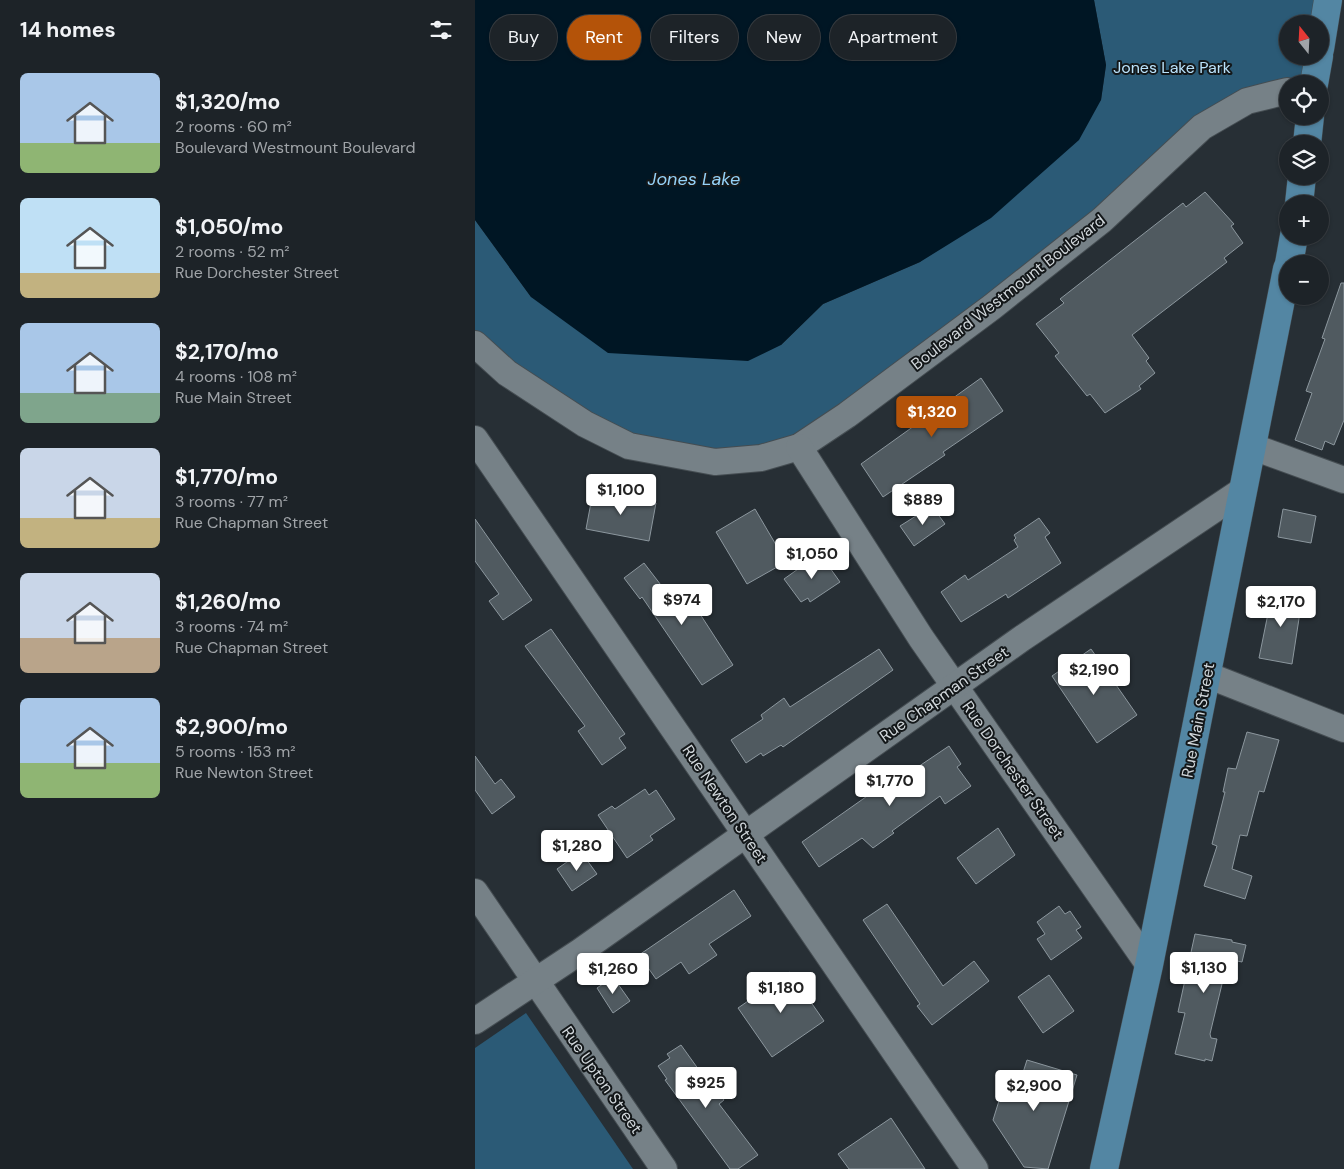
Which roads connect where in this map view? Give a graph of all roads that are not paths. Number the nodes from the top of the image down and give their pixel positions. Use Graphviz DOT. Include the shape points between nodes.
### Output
graph roads {
  1 [pos="1328,0"];
  2 [pos="1326,15"];
  3 [pos="1279,93"];
  4 [pos="1280,305"];
  5 [pos="475,344"];
  6 [pos="476,443"];
  7 [pos="799,447"];
  8 [pos="1253,447"];
  9 [pos="1344,480"];
  10 [pos="1243,490"];
  11 [pos="1207,675"];
  12 [pos="956,687"];
  13 [pos="1344,729"];
  14 [pos="746,834"];
  15 [pos="475,892"];
  16 [pos="1149,965"];
  17 [pos="534,981"];
  18 [pos="475,1021"];
  19 [pos="664,1169"];
  20 [pos="975,1169"];
  21 [pos="1104,1169"];
  1 -- 2 [label="main road"];
  3 -- 7 [label="street, Boulevard Westmount Boulevard" via="1247,101 1202,127 1102,220 992,307"];
  4 -- 8 [label="main road, Rue Main Street"];
  5 -- 7 [label="street, Boulevard Westmount Boulevard" via="507,373 585,424 629,446 715,462 761,458"];
  6 -- 14 [label="street, Rue Newton Street"];
  7 -- 12 [label="street, Rue Dorchester Street"];
  8 -- 9 [label="street"];
  8 -- 10 [label="main road, Rue Main Street"];
  10 -- 11 [label="main road, Rue Main Street"];
  10 -- 12 [label="street, Rue Chapman Street" via="1021,639"];
  11 -- 13 [label="street"];
  11 -- 16 [label="main road, Rue Main Street"];
  12 -- 14 [label="street, Rue Chapman Street"];
  12 -- 16 [label="street, Rue Dorchester Street"];
  14 -- 17 [label="street, Rue Chapman Street"];
  14 -- 20 [label="street, Rue Newton Street"];
  15 -- 17 [label="street, Rue Upton Street"];
  16 -- 21 [label="main road, Rue Main Street"];
  17 -- 18 [label="street, Rue Chapman Street"];
  17 -- 19 [label="street, Rue Upton Street"];
}
